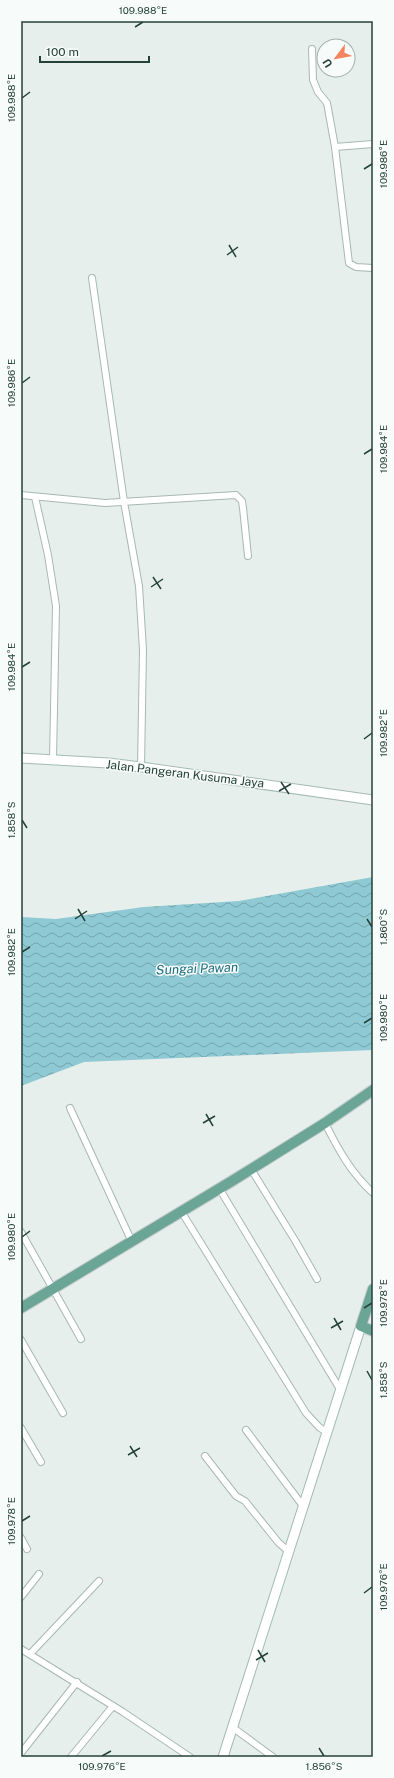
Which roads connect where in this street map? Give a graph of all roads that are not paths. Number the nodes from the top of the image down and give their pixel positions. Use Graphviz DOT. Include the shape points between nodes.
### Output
graph roads {
  1 [pos="312,49"];
  2 [pos="373,144"];
  3 [pos="334,147"];
  4 [pos="373,268"];
  5 [pos="92,278"];
  6 [pos="21,495"];
  7 [pos="35,497"];
  8 [pos="124,502"];
  9 [pos="248,556"];
  10 [pos="21,758"];
  11 [pos="53,759"];
  12 [pos="141,767"];
  13 [pos="373,800"];
  14 [pos="373,1090"];
  15 [pos="70,1108"];
  16 [pos="325,1123"];
  17 [pos="251,1169"];
  18 [pos="219,1188"];
  19 [pos="373,1193"];
  20 [pos="181,1211"];
  21 [pos="21,1232"];
  22 [pos="132,1242"];
  23 [pos="317,1279"];
  24 [pos="54,1289"];
  25 [pos="373,1289"];
  26 [pos="21,1308"];
  27 [pos="361,1326"];
  28 [pos="373,1331"];
  29 [pos="81,1339"];
  30 [pos="21,1340"];
  31 [pos="341,1391"];
  32 [pos="63,1413"];
  33 [pos="21,1428"];
  34 [pos="246,1430"];
  35 [pos="326,1432"];
  36 [pos="205,1456"];
  37 [pos="41,1462"];
  38 [pos="303,1506"];
  39 [pos="21,1538"];
  40 [pos="28,1549"];
  41 [pos="288,1551"];
  42 [pos="39,1574"];
  43 [pos="100,1581"];
  44 [pos="21,1597"];
  45 [pos="21,1649"];
  46 [pos="30,1654"];
  47 [pos="77,1682"];
  48 [pos="113,1706"];
  49 [pos="232,1727"];
  50 [pos="21,1753"];
  51 [pos="72,1757"];
  52 [pos="190,1757"];
  53 [pos="222,1757"];
  54 [pos="273,1757"];
  1 -- 3 [label="street" via="313,80 326,103"];
  2 -- 3 [label="street"];
  3 -- 4 [label="street" via="349,263 356,267"];
  5 -- 8 [label="street"];
  6 -- 7 [label="street"];
  7 -- 8 [label="street" via="78,502"];
  7 -- 11 [label="street" via="56,606"];
  8 -- 9 [label="street" via="236,495 242,502"];
  8 -- 12 [label="street" via="139,586 142,620"];
  10 -- 11 [label="street, Jalan Pangeran Kusuma Jaya"];
  11 -- 12 [label="street, Jalan Pangeran Kusuma Jaya"];
  12 -- 13 [label="street, Jalan Pangeran Kusuma Jaya"];
  14 -- 16 [label="main road"];
  15 -- 22 [label="street"];
  16 -- 17 [label="main road"];
  16 -- 19 [label="street" via="344,1160"];
  17 -- 18 [label="main road"];
  17 -- 23 [label="street"];
  18 -- 20 [label="main road"];
  18 -- 31 [label="street"];
  20 -- 22 [label="main road"];
  20 -- 35 [label="street" via="306,1413"];
  21 -- 24 [label="street"];
  22 -- 24 [label="main road"];
  24 -- 26 [label="main road"];
  24 -- 29 [label="street"];
  25 -- 27 [label="main road"];
  27 -- 28 [label="main road"];
  27 -- 31 [label="street"];
  30 -- 32 [label="street"];
  31 -- 35 [label="street"];
  33 -- 37 [label="street"];
  34 -- 38 [label="street"];
  35 -- 38 [label="street"];
  36 -- 41 [label="street" via="236,1496 245,1501"];
  38 -- 41 [label="street"];
  39 -- 40 [label="street"];
  41 -- 49 [label="street"];
  42 -- 44 [label="street"];
  43 -- 46 [label="street"];
  45 -- 46 [label="street"];
  46 -- 47 [label="street"];
  47 -- 48 [label="street"];
  47 -- 50 [label="street"];
  48 -- 51 [label="street"];
  48 -- 52 [label="street"];
  49 -- 53 [label="street"];
  49 -- 54 [label="street"];
}
